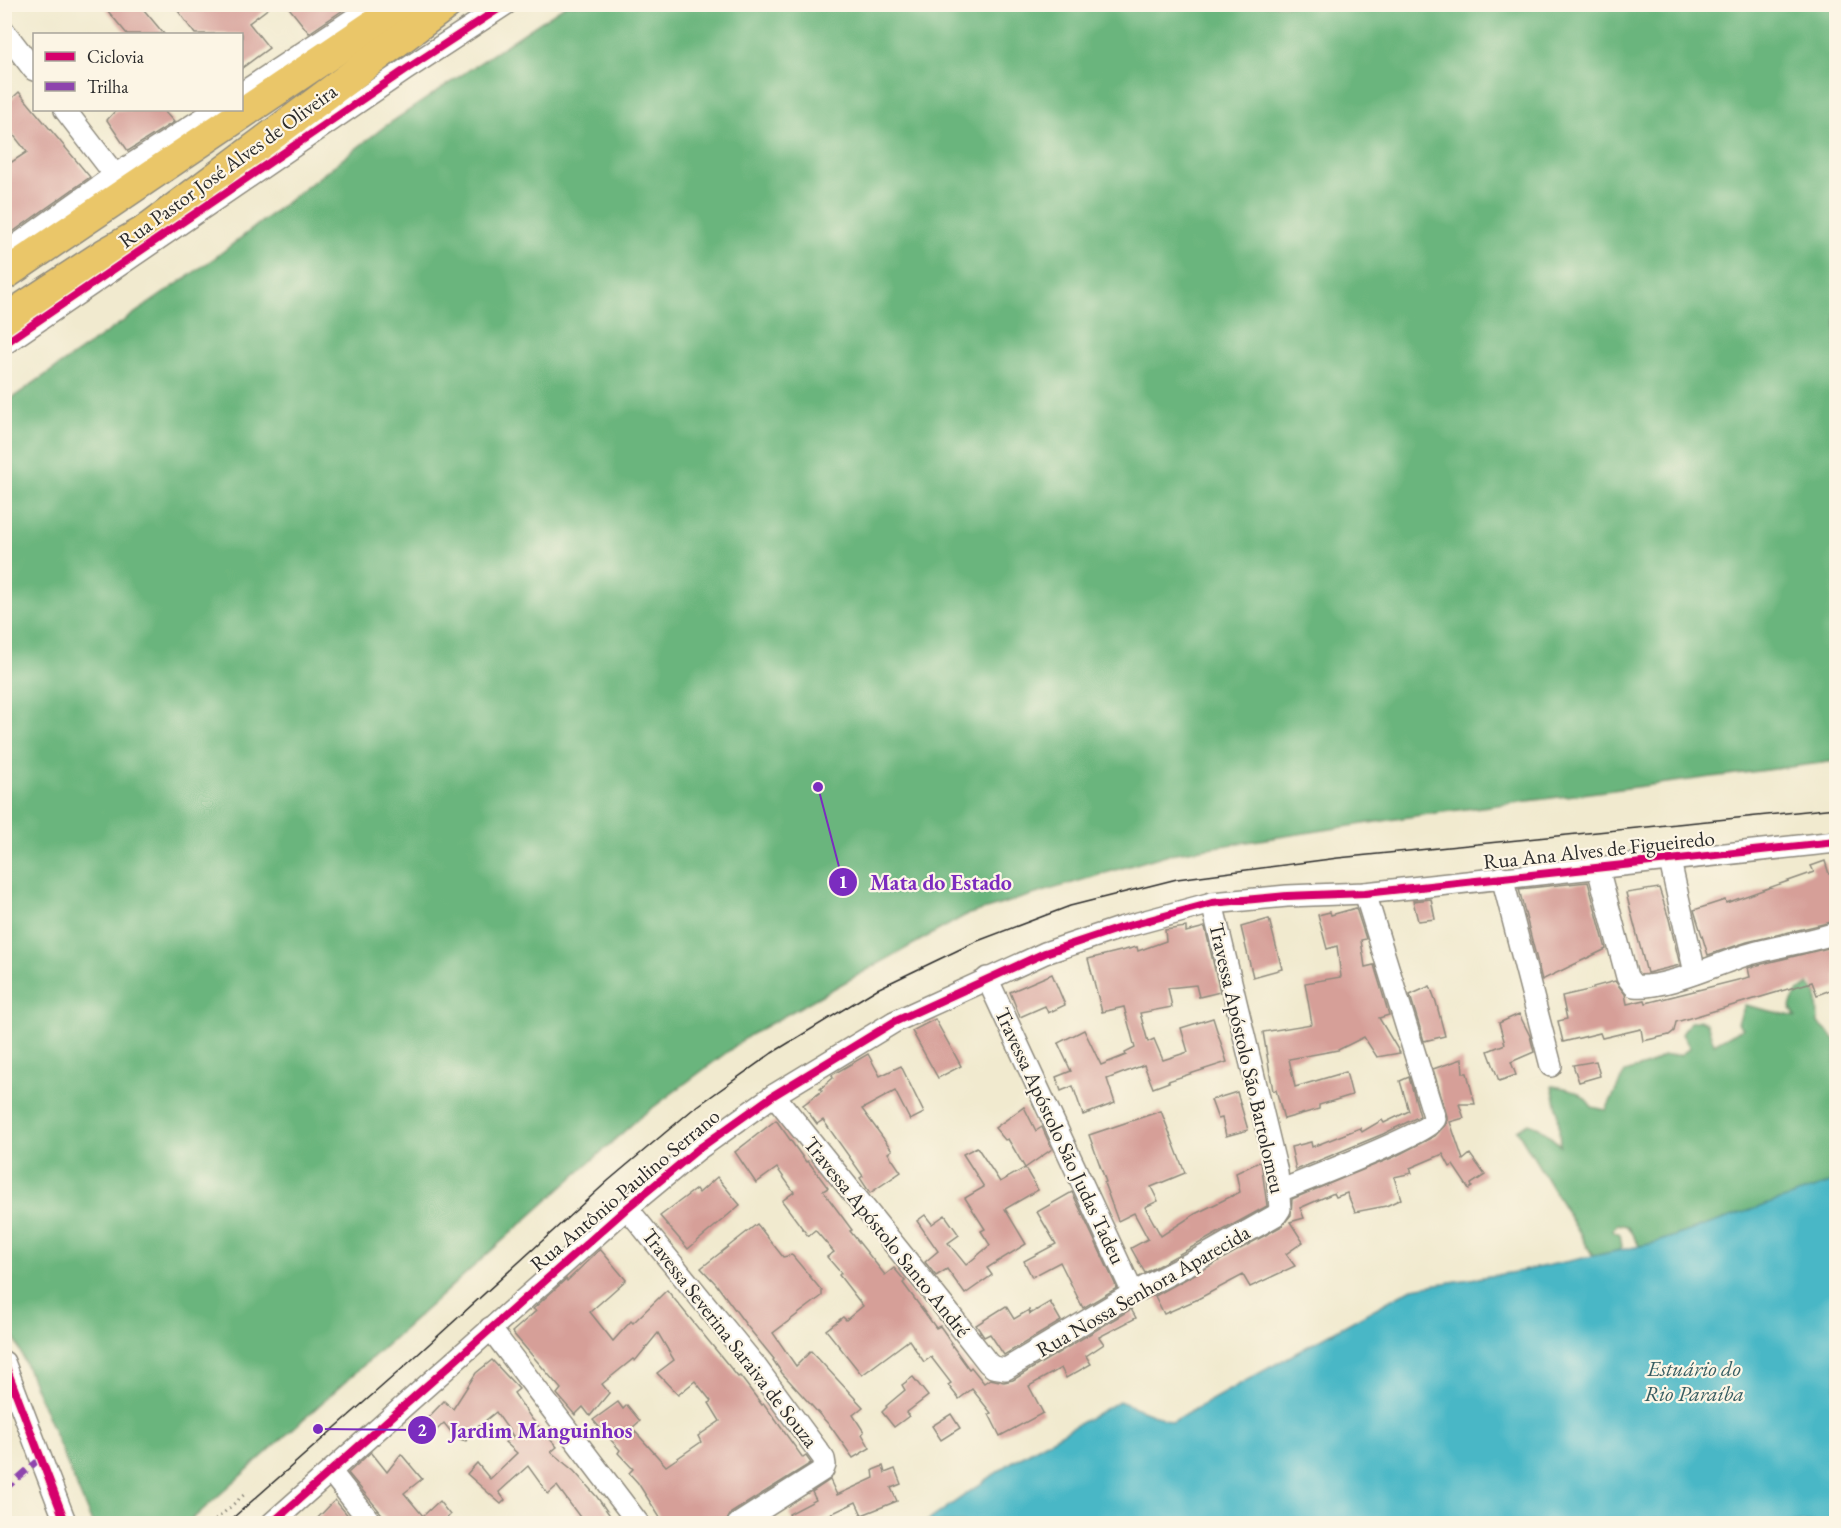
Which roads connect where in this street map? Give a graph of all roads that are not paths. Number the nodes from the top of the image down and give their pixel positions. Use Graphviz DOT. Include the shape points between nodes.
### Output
graph roads {
  1 [pos="376,4"];
  2 [pos="404,4"];
  3 [pos="447,4"];
  4 [pos="506,4"];
  5 [pos="4,31"];
  6 [pos="33,69"];
  7 [pos="243,92"];
  8 [pos="66,111"];
  9 [pos="214,111"];
  10 [pos="115,175"];
  11 [pos="4,254"];
  12 [pos="4,275"];
  13 [pos="4,320"];
  14 [pos="4,344"];
  15 [pos="1836,842"];
  16 [pos="1670,861"];
  17 [pos="1598,868"];
  18 [pos="1502,877"];
  19 [pos="1365,893"];
  20 [pos="1212,903"];
  21 [pos="1836,933"];
  22 [pos="1695,974"];
  23 [pos="987,978"];
  24 [pos="1551,1066"];
  25 [pos="774,1095"];
  26 [pos="1279,1201"];
  27 [pos="627,1208"];
  28 [pos="1133,1293"];
  29 [pos="490,1328"];
  30 [pos="4,1362"];
  31 [pos="1006,1369"];
  32 [pos="331,1472"];
  33 [pos="66,1524"];
  34 [pos="271,1524"];
  35 [pos="372,1524"];
  36 [pos="639,1524"];
  37 [pos="738,1524"];
  1 -- 7 [label="street"];
  2 -- 12 [label="highway, Rua Pastor José Alves de Oliveira"];
  3 -- 13 [label="highway, Rua Pastor José Alves de Oliveira" via="143,232"];
  4 -- 14 [label="street"];
  5 -- 6 [label="street"];
  8 -- 10 [label="street"];
  9 -- 10 [label="street"];
  10 -- 11 [label="street"];
  15 -- 16 [label="street, Rua Ana Alves de Figueiredo"];
  16 -- 17 [label="street, Rua Ana Alves de Figueiredo"];
  16 -- 22 [label="street"];
  17 -- 18 [label="street, Rua Ana Alves de Figueiredo"];
  17 -- 22 [label="street" via="1627,977 1634,986"];
  18 -- 19 [label="street, Rua Ana Alves de Figueiredo"];
  18 -- 24 [label="street"];
  19 -- 20 [label="street, Rua Antônio Paulino Serrano"];
  19 -- 26 [label="street, Rua Nossa Senhora Aparecida" via="1435,1119 1428,1127"];
  20 -- 23 [label="street, Rua Antônio Paulino Serrano" via="1120,928"];
  20 -- 26 [label="street, Travessa Apóstolo São Bartolomeu" via="1277,1172"];
  21 -- 22 [label="street" via="1748,955"];
  23 -- 25 [label="street, Rua Antônio Paulino Serrano" via="894,1022"];
  23 -- 28 [label="street, Travessa Apóstolo São Judas Tadeu"];
  25 -- 27 [label="street, Rua Antônio Paulino Serrano" via="697,1150"];
  25 -- 31 [label="street, Travessa Apóstolo Santo André" via="988,1363"];
  26 -- 28 [label="street, Rua Nossa Senhora Aparecida" via="1206,1255"];
  27 -- 29 [label="street, Rua Antônio Paulino Serrano"];
  27 -- 37 [label="street, Travessa Severina Saraiva de Souza" via="754,1364 822,1455 823,1470"];
  28 -- 31 [label="street, Rua Nossa Senhora Aparecida"];
  29 -- 32 [label="street, Rua Antônio Paulino Serrano"];
  29 -- 36 [label="street"];
  30 -- 33 [label="street"];
  32 -- 34 [label="street, Rua Antônio Paulino Serrano"];
  32 -- 35 [label="street"];
}
